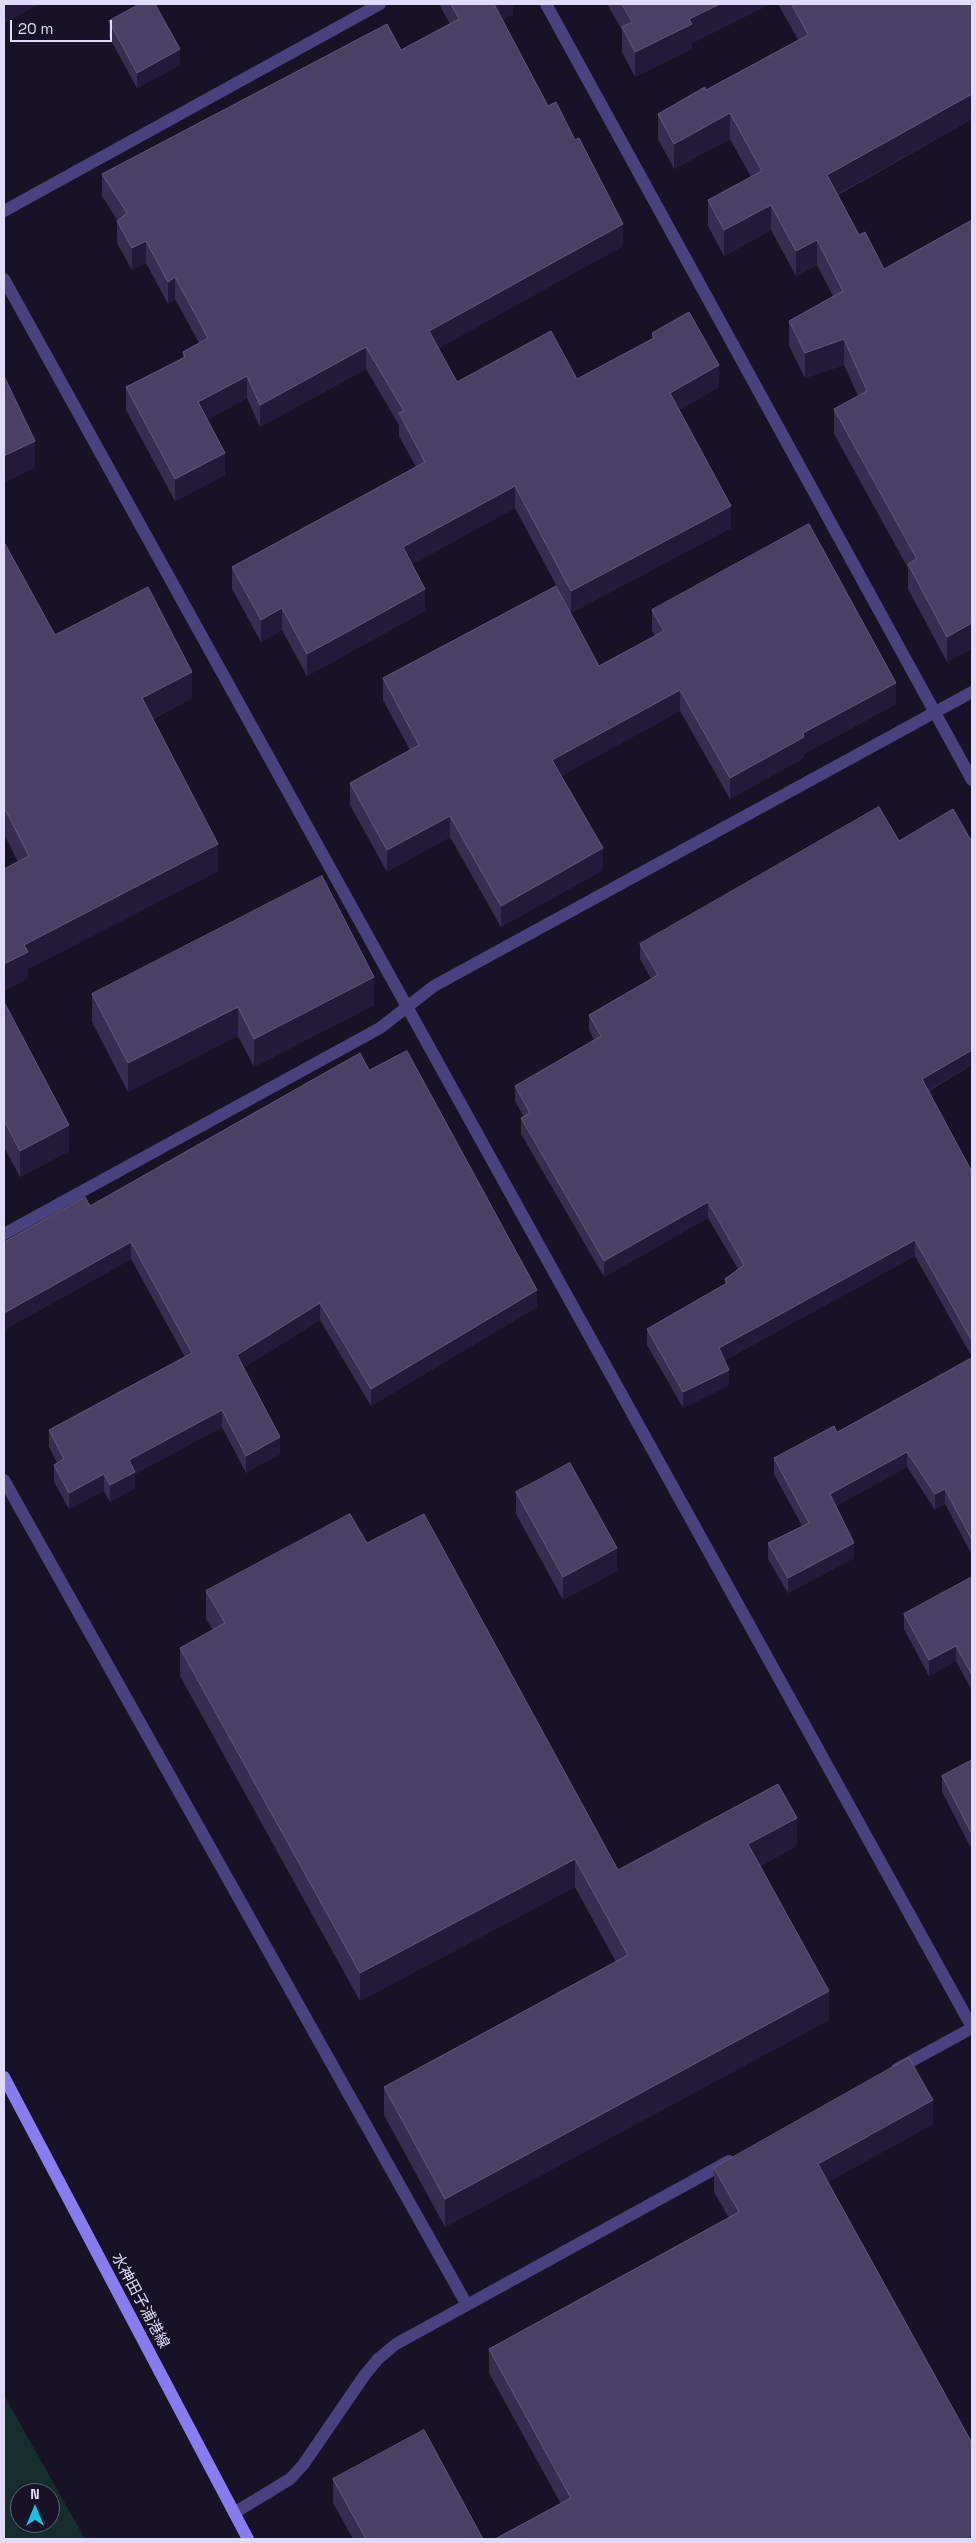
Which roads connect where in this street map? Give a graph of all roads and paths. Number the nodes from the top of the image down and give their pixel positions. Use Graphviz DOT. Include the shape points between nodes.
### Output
graph roads {
  1 [pos="380,4"];
  2 [pos="546,4"];
  3 [pos="4,211"];
  4 [pos="4,279"];
  5 [pos="972,692"];
  6 [pos="935,713"];
  7 [pos="972,780"];
  8 [pos="407,1007"];
  9 [pos="4,1234"];
  10 [pos="4,1480"];
  11 [pos="972,2028"];
  12 [pos="885,2075"];
  13 [pos="4,2077"];
  14 [pos="737,2157"];
  15 [pos="467,2305"];
  16 [pos="234,2514"];
  17 [pos="248,2539"];
  1 -- 3 [label="street"];
  2 -- 6 [label="street"];
  4 -- 8 [label="street"];
  5 -- 6 [label="street"];
  6 -- 7 [label="street"];
  6 -- 8 [label="street" via="434,986"];
  8 -- 9 [label="street" via="380,1028"];
  8 -- 11 [label="street"];
  10 -- 15 [label="street"];
  11 -- 12 [label="street"];
  13 -- 16 [label="main road, 水神田子浦港線"];
  14 -- 15 [label="street"];
  15 -- 16 [label="street" via="396,2344 378,2358 290,2479"];
  16 -- 17 [label="main road, 水神田子浦港線"];
}
